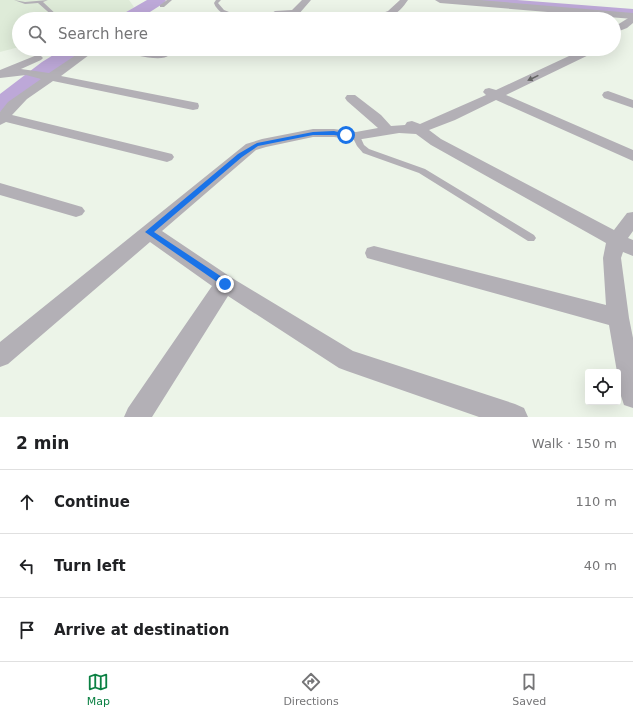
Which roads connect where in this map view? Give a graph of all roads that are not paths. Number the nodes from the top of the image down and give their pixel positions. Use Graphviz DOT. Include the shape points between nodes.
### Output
graph roads {
  1 [pos="16,0"];
  2 [pos="46,0"];
  3 [pos="170,0"];
  4 [pos="219,0"];
  5 [pos="307,0"];
  6 [pos="404,0"];
  7 [pos="442,0"];
  8 [pos="40,2"];
  9 [pos="162,6"];
  10 [pos="51,12"];
  11 [pos="225,12"];
  12 [pos="296,12"];
  13 [pos="393,12"];
  14 [pos="577,12"];
  15 [pos="621,16"];
  16 [pos="633,17"];
  17 [pos="621,27"];
  18 [pos="633,30"];
  19 [pos="621,36"];
  20 [pos="81,56"];
  21 [pos="564,56"];
  22 [pos="565,56"];
  23 [pos="37,58"];
  24 [pos="1,74"];
  25 [pos="48,77"];
  26 [pos="483,90"];
  27 [pos="608,95"];
  28 [pos="495,96"];
  29 [pos="351,98"];
  30 [pos="633,104"];
  31 [pos="193,106"];
  32 [pos="1,119"];
  33 [pos="403,128"];
  34 [pos="356,136"];
  35 [pos="633,156"];
  36 [pos="168,157"];
  37 [pos="0,189"];
  38 [pos="76,211"];
  39 [pos="633,218"];
  40 [pos="149,232"];
  41 [pos="531,238"];
  42 [pos="625,244"];
  43 [pos="374,253"];
  44 [pos="225,284"];
  45 [pos="618,318"];
  46 [pos="0,356"];
  47 [pos="633,396"];
  48 [pos="137,417"];
  49 [pos="515,417"];
  1 -- 8 [label="lane" via="25,3"];
  2 -- 8 [label="lane"];
  3 -- 9 [label="lane"];
  4 -- 11 [label="lane" via="216,3 218,8"];
  5 -- 12 [label="street"];
  6 -- 13 [label="street"];
  7 -- 14 [label="street"];
  8 -- 10 [label="lane"];
  15 -- 16 [label="street"];
  16 -- 17 [label="street"];
  18 -- 19 [label="street"];
  20 -- 25 [label="street"];
  21 -- 26 [label="street"];
  22 -- 28 [label="street, one-way"];
  23 -- 24 [label="street"];
  24 -- 25 [label="street" via="26,72"];
  25 -- 31 [label="street"];
  25 -- 32 [label="street" via="23,96"];
  26 -- 28 [label="street"];
  26 -- 33 [label="street"];
  27 -- 30 [label="street"];
  28 -- 33 [label="street" via="450,117"];
  28 -- 35 [label="street"];
  29 -- 33 [label="street" via="376,118"];
  32 -- 36 [label="street"];
  33 -- 34 [label="street"];
  33 -- 42 [label="street" via="436,142"];
  34 -- 40 [label="street" via="313,133 257,144 240,155"];
  34 -- 41 [label="lane" via="366,151 422,171"];
  37 -- 38 [label="street"];
  39 -- 42 [label="street"];
  40 -- 44 [label="street"];
  40 -- 46 [label="street"];
  42 -- 45 [label="street" via="612,258"];
  43 -- 45 [label="street"];
  44 -- 48 [label="street"];
  44 -- 49 [label="street" via="347,360"];
  45 -- 47 [label="street"];
}
